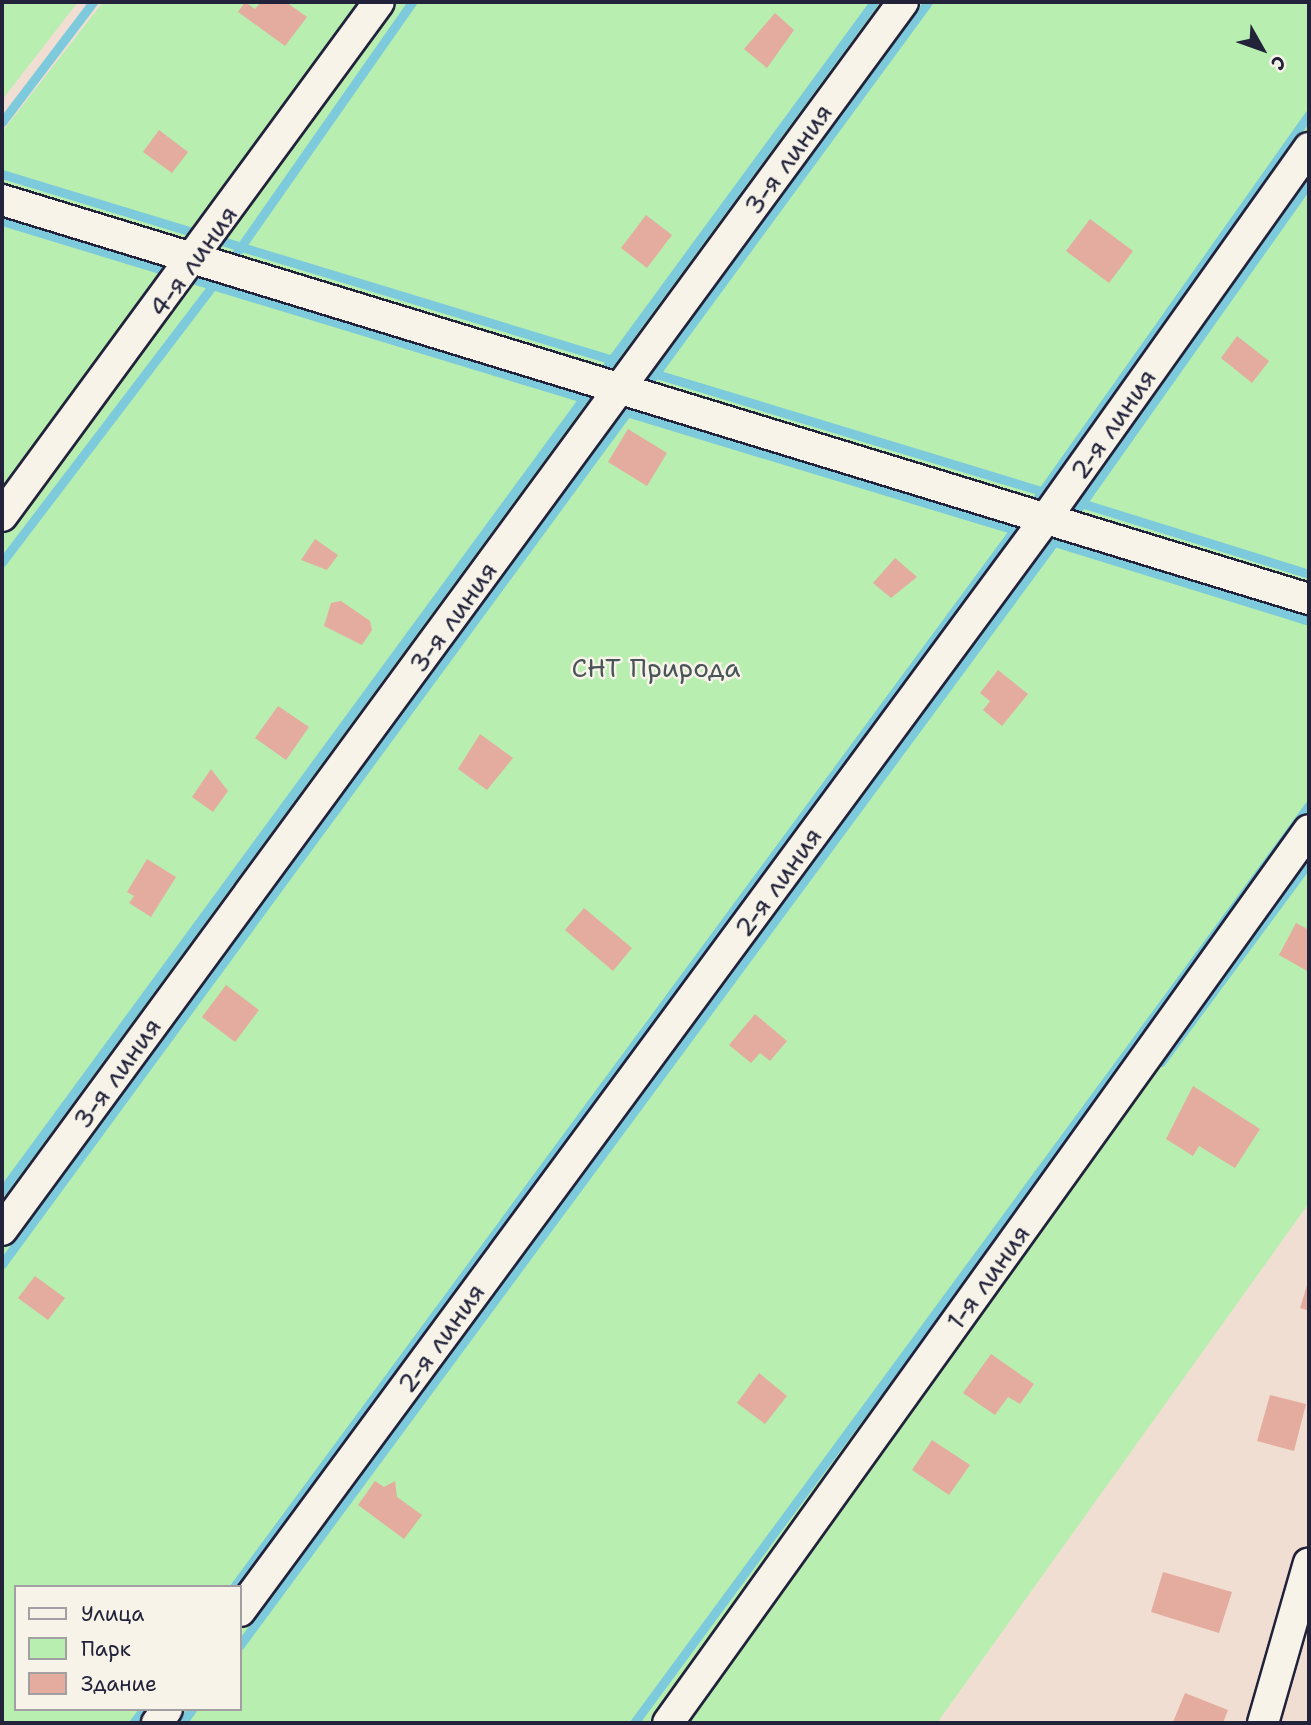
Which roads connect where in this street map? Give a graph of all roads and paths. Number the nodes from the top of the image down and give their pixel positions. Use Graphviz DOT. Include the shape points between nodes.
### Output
graph roads {
  1 [pos="379,2"];
  2 [pos="903,2"];
  3 [pos="1309,148"];
  4 [pos="2,200"];
  5 [pos="195,259"];
  6 [pos="621,389"];
  7 [pos="2,516"];
  8 [pos="1046,518"];
  9 [pos="1309,599"];
  10 [pos="1309,831"];
  11 [pos="2,1230"];
  12 [pos="1309,1563"];
  13 [pos="242,1608"];
  14 [pos="668,1723"];
  15 [pos="1263,1723"];
  1 -- 5 [label="street, 4-я линия"];
  2 -- 6 [label="street, 3-я линия"];
  3 -- 8 [label="street, 2-я линия"];
  4 -- 5 [label="street"];
  5 -- 6 [label="street"];
  5 -- 7 [label="street, 4-я линия"];
  6 -- 8 [label="street"];
  6 -- 11 [label="street, 3-я линия"];
  8 -- 9 [label="street"];
  8 -- 13 [label="street, 2-я линия"];
  10 -- 14 [label="street, 1-я линия"];
  12 -- 15 [label="street"];
}
